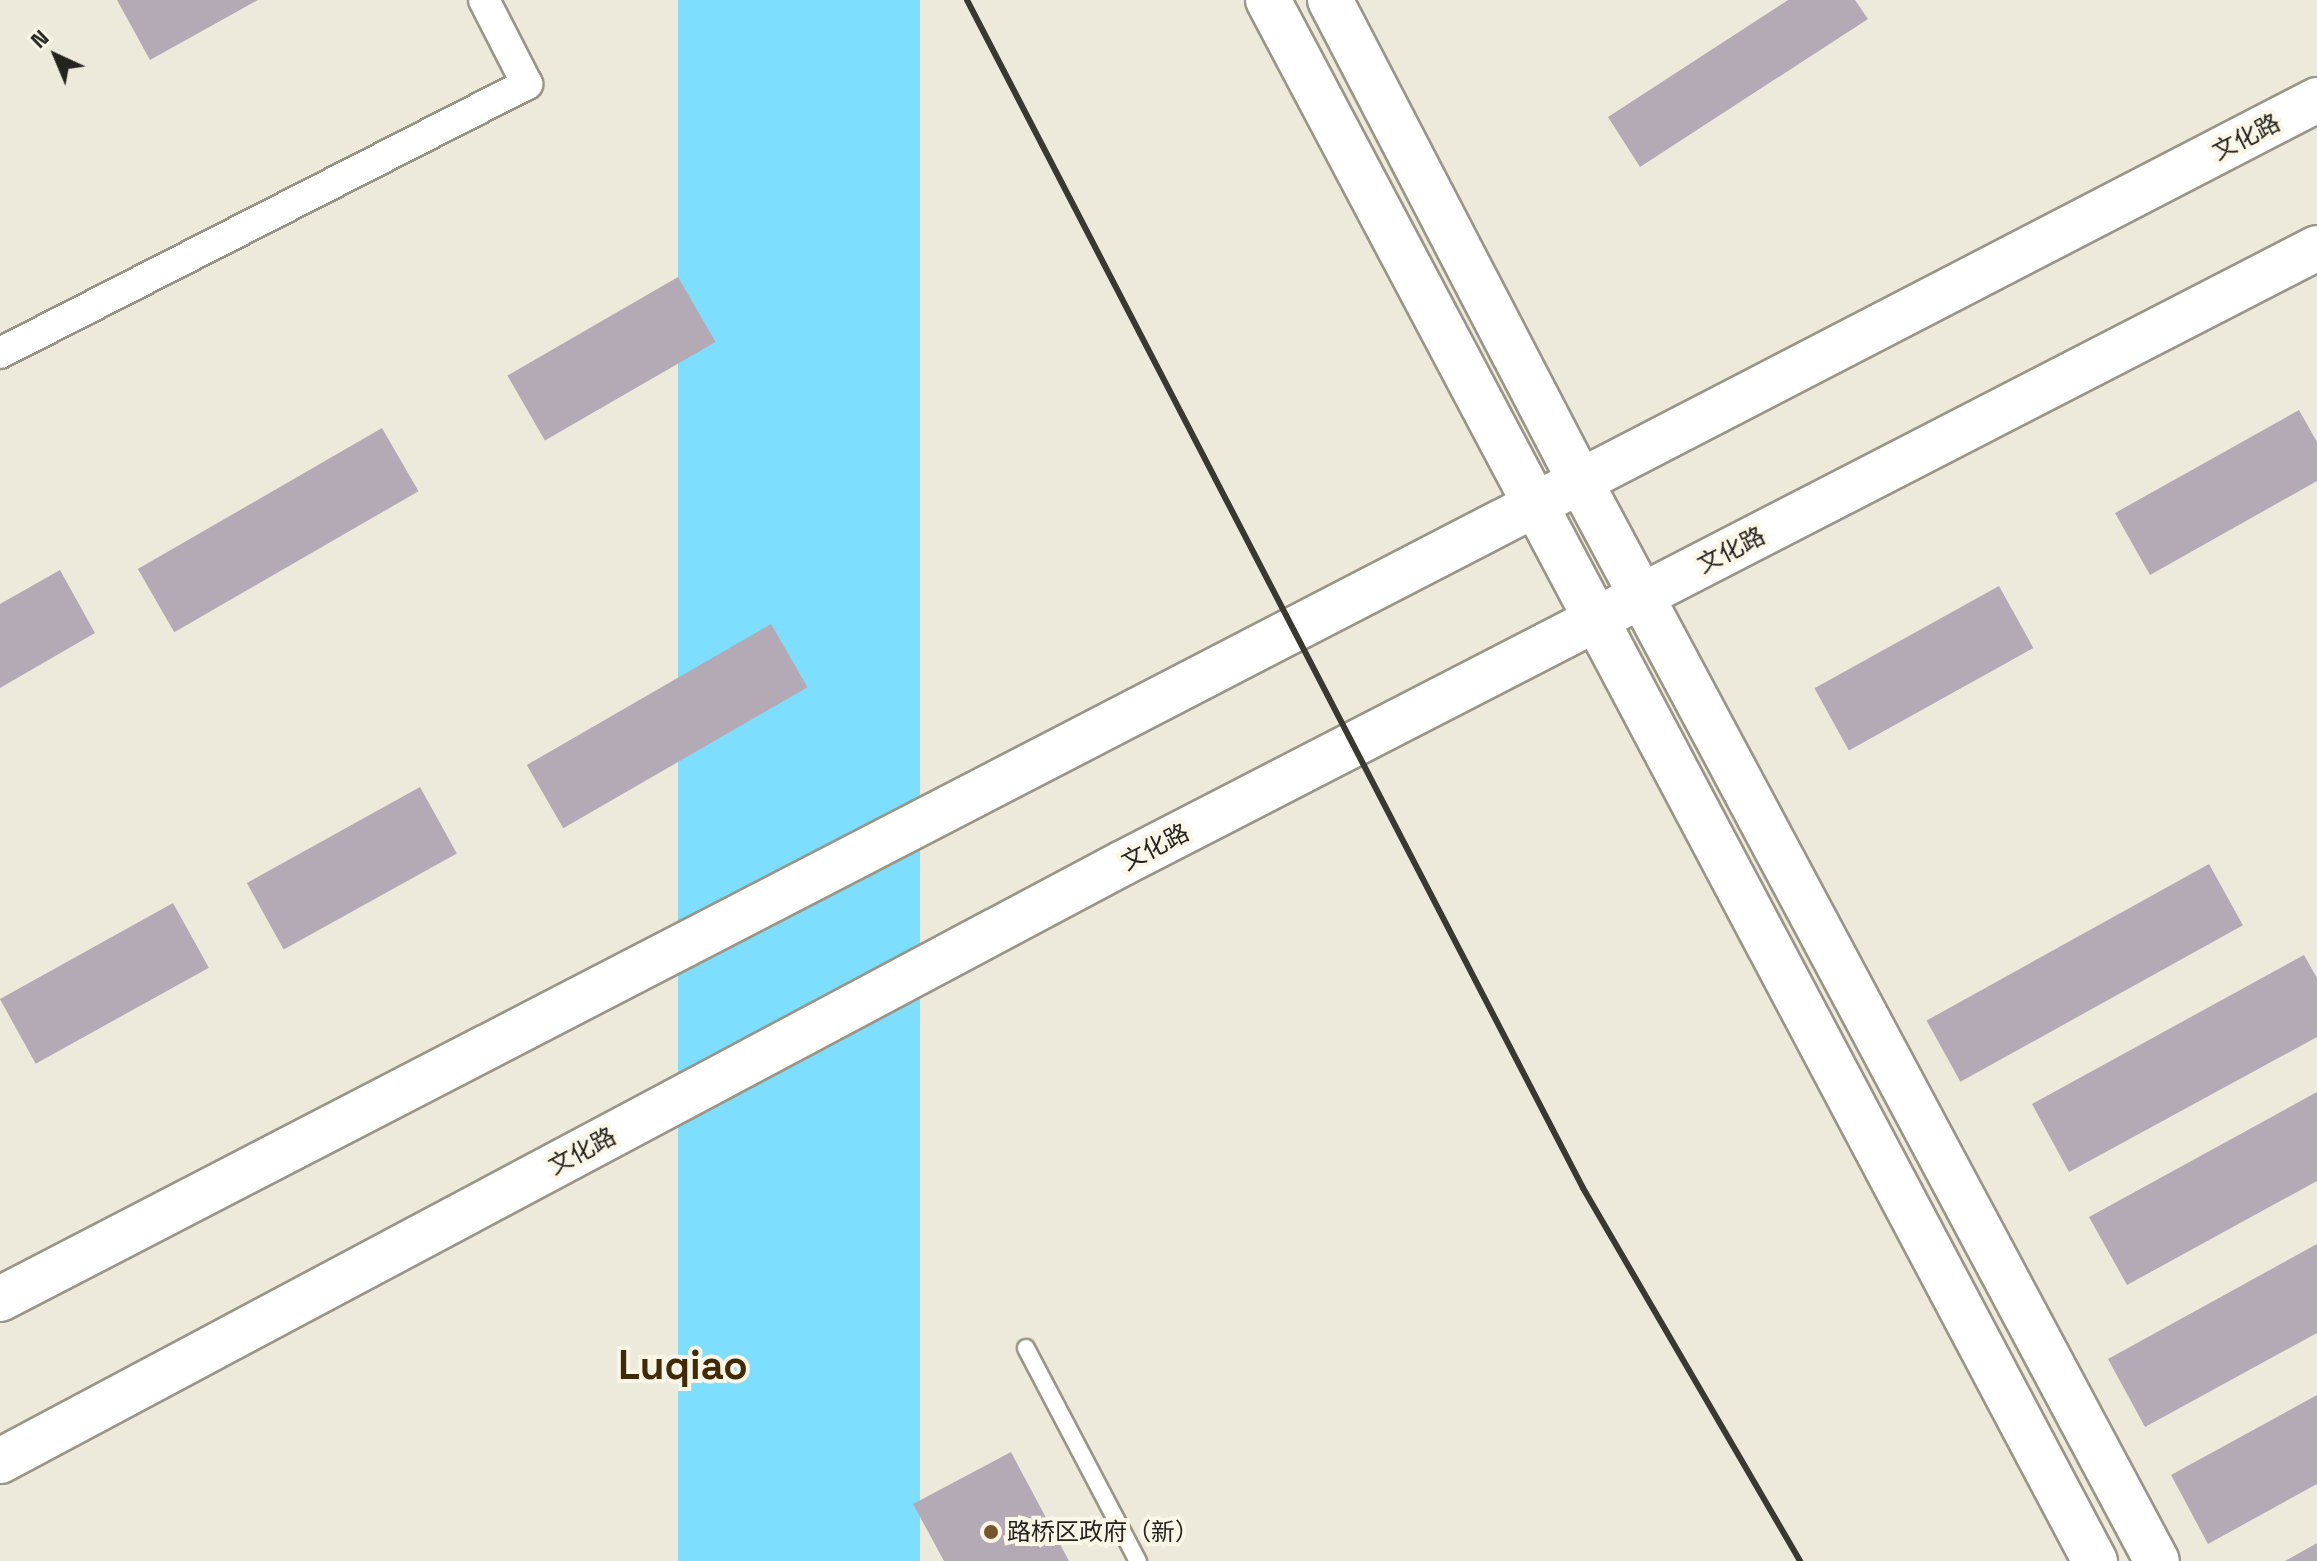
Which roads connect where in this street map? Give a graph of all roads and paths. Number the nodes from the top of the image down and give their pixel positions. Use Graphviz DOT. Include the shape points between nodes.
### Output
graph roads {
  1 [pos="484,0"];
  2 [pos="1268,0"];
  3 [pos="1330,0"];
  4 [pos="2317,100"];
  5 [pos="2317,248"];
  6 [pos="0,353"];
  7 [pos="1580,481"];
  8 [pos="1534,505"];
  9 [pos="1642,596"];
  10 [pos="1596,619"];
  11 [pos="0,1299"];
  12 [pos="1026,1348"];
  13 [pos="0,1461"];
  14 [pos="1138,1561"];
  15 [pos="2095,1561"];
  16 [pos="2157,1561"];
  1 -- 6 [label="street" via="527,84"];
  2 -- 8 [label="main road"];
  3 -- 7 [label="main road"];
  4 -- 7 [label="main road, 文化路"];
  5 -- 9 [label="main road, 文化路"];
  7 -- 8 [label="main road, 文化路"];
  7 -- 9 [label="main road"];
  8 -- 10 [label="main road"];
  8 -- 11 [label="main road, 文化路"];
  9 -- 10 [label="main road, 文化路"];
  9 -- 16 [label="main road"];
  10 -- 13 [label="main road, 文化路" via="1123,863"];
  10 -- 15 [label="main road"];
  12 -- 14 [label="lane"];
}
